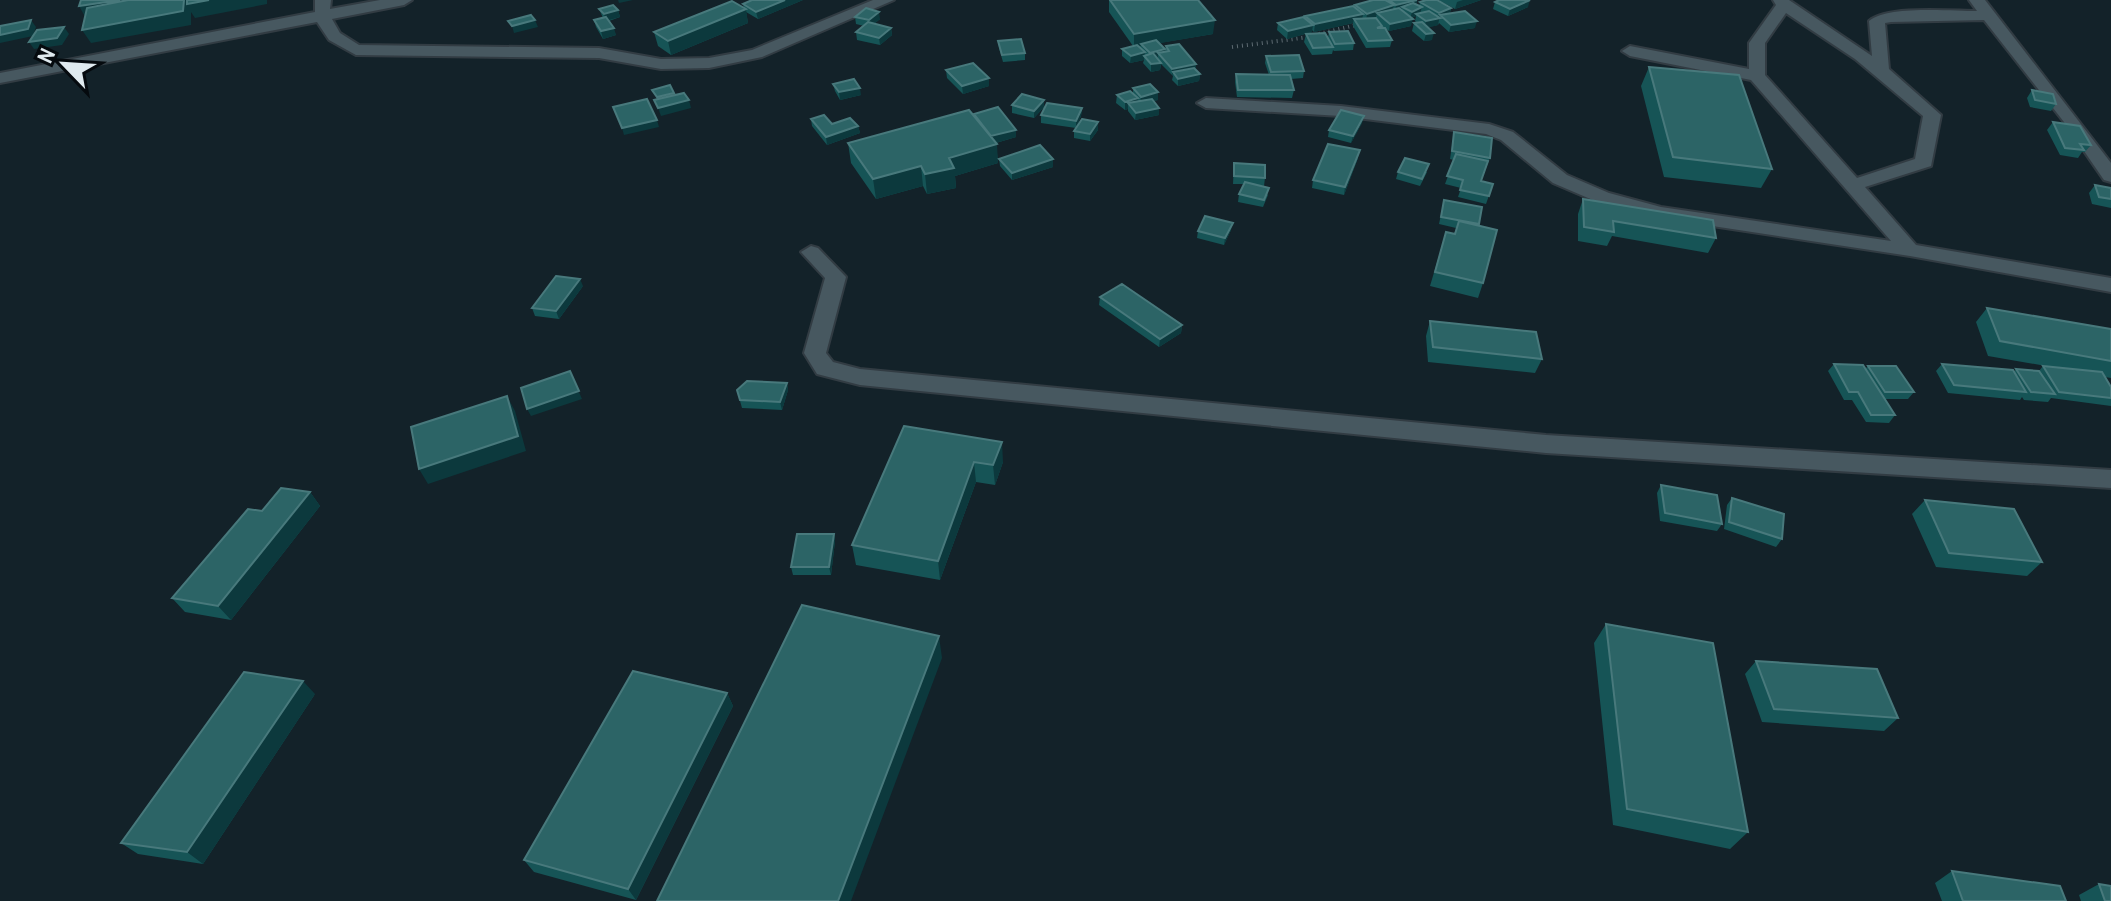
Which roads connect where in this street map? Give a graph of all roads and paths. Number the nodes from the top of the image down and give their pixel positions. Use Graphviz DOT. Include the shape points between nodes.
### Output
graph roads {
  1 [pos="404,0"];
  2 [pos="886,0"];
  3 [pos="1977,0"];
  4 [pos="1782,2"];
  5 [pos="322,7"];
  6 [pos="1989,15"];
  7 [pos="1365,23"];
  8 [pos="1232,47"];
  9 [pos="1630,51"];
  10 [pos="1882,68"];
  11 [pos="1757,76"];
  12 [pos="0,78"];
  13 [pos="1206,103"];
  14 [pos="2111,176"];
  15 [pos="1853,185"];
  16 [pos="1910,250"];
  17 [pos="811,252"];
  18 [pos="2111,285"];
  19 [pos="2111,479"];
  1 -- 5 [label="street"];
  2 -- 5 [label="street" via="756,54 709,63 661,64 599,53 356,50 332,37"];
  3 -- 6 [label="street"];
  4 -- 10 [label="street"];
  4 -- 11 [label="street" via="1757,43"];
  5 -- 12 [label="street"];
  6 -- 10 [label="street" via="1877,21"];
  6 -- 14 [label="street"];
  7 -- 8 [label="path" via="1295,40"];
  9 -- 11 [label="street"];
  10 -- 15 [label="street" via="1932,115 1924,162"];
  11 -- 15 [label="street"];
  13 -- 16 [label="street" via="1341,111 1489,129 1507,136 1560,179 1602,197 1660,213"];
  15 -- 16 [label="street"];
  16 -- 18 [label="street"];
  17 -- 19 [label="street" via="836,277 815,353 825,368 860,377 1546,444"];
}
